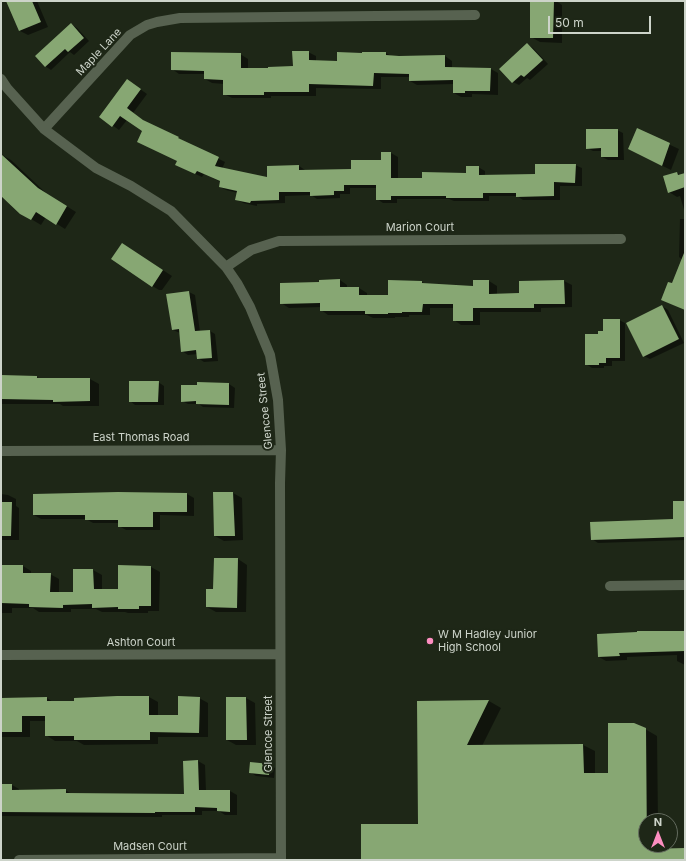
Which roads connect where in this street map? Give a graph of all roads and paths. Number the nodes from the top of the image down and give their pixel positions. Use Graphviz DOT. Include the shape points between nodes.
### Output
graph roads {
  1 [pos="475,16"];
  2 [pos="1,79"];
  3 [pos="44,129"];
  4 [pos="621,239"];
  5 [pos="226,267"];
  6 [pos="1,450"];
  7 [pos="281,450"];
  8 [pos="685,585"];
  9 [pos="610,586"];
  10 [pos="280,654"];
  11 [pos="1,655"];
  12 [pos="281,859"];
  13 [pos="19,860"];
  1 -- 3 [label="street, Maple Lane" via="180,18 157,22 130,35"];
  2 -- 3 [label="street, Glencoe Street"];
  3 -- 5 [label="street, Glencoe Street" via="96,168 132,186 171,211"];
  4 -- 5 [label="street, Marion Court" via="279,241 251,250"];
  5 -- 7 [label="street, Glencoe Street" via="250,307 270,355 278,400"];
  6 -- 7 [label="street, East Thomas Road"];
  7 -- 10 [label="street, Glencoe Street"];
  8 -- 9 [label="street"];
  10 -- 11 [label="street, Ashton Court"];
  10 -- 12 [label="street, Glencoe Street"];
  12 -- 13 [label="street, Madsen Court"];
}
